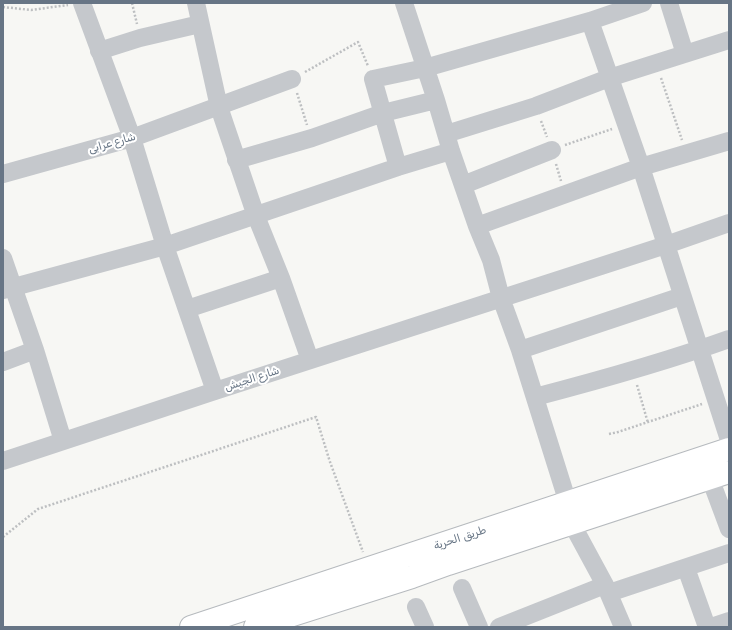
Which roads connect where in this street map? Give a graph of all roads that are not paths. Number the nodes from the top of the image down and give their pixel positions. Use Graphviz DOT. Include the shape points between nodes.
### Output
graph roads {
  1 [pos="83,3"];
  2 [pos="196,3"];
  3 [pos="404,3"];
  4 [pos="643,3"];
  5 [pos="670,3"];
  6 [pos="590,21"];
  7 [pos="200,24"];
  8 [pos="729,40"];
  9 [pos="99,51"];
  10 [pos="685,54"];
  11 [pos="425,68"];
  12 [pos="609,78"];
  13 [pos="292,79"];
  14 [pos="436,100"];
  15 [pos="219,107"];
  16 [pos="383,113"];
  17 [pos="132,138"];
  18 [pos="729,141"];
  19 [pos="448,143"];
  20 [pos="552,150"];
  21 [pos="236,160"];
  22 [pos="398,167"];
  23 [pos="641,167"];
  24 [pos="3,174"];
  25 [pos="463,185"];
  26 [pos="256,216"];
  27 [pos="729,223"];
  28 [pos="477,226"];
  29 [pos="666,245"];
  30 [pos="165,246"];
  31 [pos="3,258"];
  32 [pos="281,278"];
  33 [pos="8,289"];
  34 [pos="682,296"];
  35 [pos="501,298"];
  36 [pos="187,309"];
  37 [pos="729,338"];
  38 [pos="700,349"];
  39 [pos="34,350"];
  40 [pos="520,350"];
  41 [pos="310,360"];
  42 [pos="3,362"];
  43 [pos="215,391"];
  44 [pos="535,397"];
  45 [pos="729,440"];
  46 [pos="63,441"];
  47 [pos="729,449"];
  48 [pos="3,461"];
  49 [pos="720,475"];
  50 [pos="568,503"];
  51 [pos="572,524"];
  52 [pos="729,529"];
  53 [pos="727,558"];
  54 [pos="686,568"];
  55 [pos="462,588"];
  56 [pos="607,589"];
  57 [pos="416,607"];
  58 [pos="729,621"];
  59 [pos="191,627"];
  60 [pos="255,627"];
  61 [pos="425,627"];
  62 [pos="479,627"];
  63 [pos="499,627"];
  64 [pos="623,627"];
  65 [pos="708,627"];
  66 [pos="711,627"];
  1 -- 9 [label="street"];
  2 -- 7 [label="street"];
  3 -- 11 [label="street"];
  4 -- 6 [label="street"];
  5 -- 10 [label="street"];
  6 -- 11 [label="street"];
  6 -- 12 [label="street"];
  7 -- 9 [label="street"];
  7 -- 15 [label="street"];
  8 -- 10 [label="street"];
  9 -- 17 [label="street"];
  10 -- 12 [label="street"];
  11 -- 14 [label="street"];
  11 -- 16 [label="street" via="373,79"];
  12 -- 19 [label="street"];
  12 -- 23 [label="street"];
  13 -- 15 [label="street, شارع عرابى"];
  14 -- 16 [label="street"];
  14 -- 19 [label="street"];
  15 -- 17 [label="street, شارع عرابى"];
  15 -- 21 [label="street"];
  16 -- 21 [label="street" via="312,138"];
  16 -- 22 [label="street"];
  17 -- 24 [label="street, شارع عرابى"];
  17 -- 30 [label="street"];
  18 -- 23 [label="street"];
  19 -- 22 [label="street"];
  19 -- 25 [label="street"];
  20 -- 25 [label="street"];
  21 -- 26 [label="street"];
  22 -- 26 [label="street"];
  23 -- 28 [label="street"];
  23 -- 29 [label="street"];
  25 -- 28 [label="street"];
  26 -- 30 [label="street"];
  26 -- 32 [label="street"];
  27 -- 29 [label="street, شارع الجيش"];
  28 -- 35 [label="street" via="491,260"];
  29 -- 34 [label="street"];
  29 -- 35 [label="street, شارع الجيش"];
  30 -- 33 [label="street"];
  30 -- 36 [label="street"];
  31 -- 33 [label="street"];
  32 -- 36 [label="street"];
  32 -- 41 [label="street"];
  33 -- 39 [label="street"];
  34 -- 38 [label="street"];
  34 -- 40 [label="street"];
  35 -- 40 [label="street"];
  35 -- 41 [label="street, شارع الجيش"];
  36 -- 43 [label="street"];
  37 -- 38 [label="street"];
  38 -- 44 [label="street" via="632,371"];
  38 -- 45 [label="street"];
  39 -- 42 [label="street"];
  39 -- 46 [label="street"];
  40 -- 44 [label="street"];
  41 -- 43 [label="street, شارع الجيش"];
  43 -- 46 [label="street, شارع الجيش"];
  44 -- 50 [label="street"];
  46 -- 48 [label="street, شارع الجيش"];
  47 -- 50 [label="main road, طريق الحرية"];
  49 -- 51 [label="main road, طريق الحرية"];
  49 -- 52 [label="street"];
  50 -- 59 [label="main road, طريق الحرية"];
  51 -- 56 [label="street"];
  51 -- 60 [label="main road, طريق الحرية"];
  53 -- 54 [label="street"];
  54 -- 56 [label="street"];
  54 -- 65 [label="street"];
  55 -- 62 [label="street"];
  56 -- 63 [label="street"];
  56 -- 64 [label="street"];
  57 -- 61 [label="street"];
  58 -- 66 [label="street"];
}
